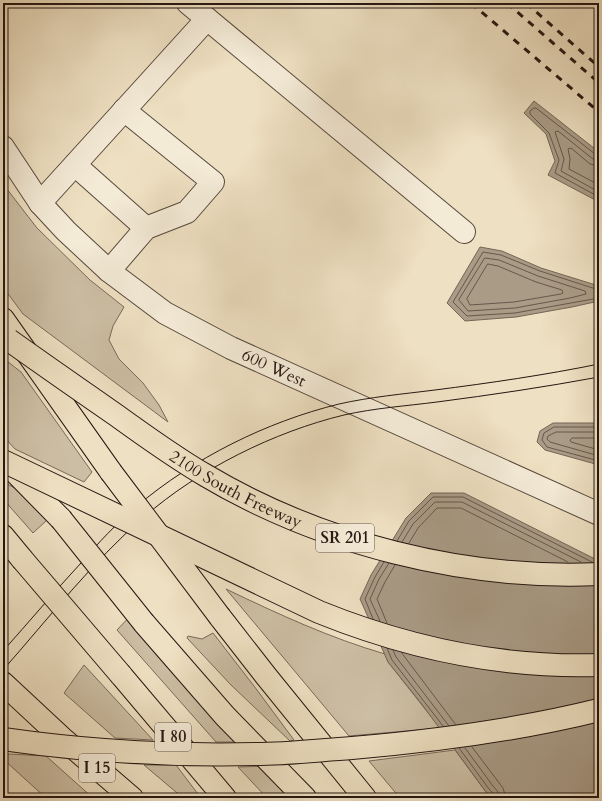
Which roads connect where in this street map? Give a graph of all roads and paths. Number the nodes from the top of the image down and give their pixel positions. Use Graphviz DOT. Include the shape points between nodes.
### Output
graph roads {
  1 [pos="188,3"];
  2 [pos="208,19"];
  3 [pos="124,110"];
  4 [pos="3,147"];
  5 [pos="75,165"];
  6 [pos="40,203"];
  7 [pos="146,228"];
  8 [pos="464,232"];
  9 [pos="109,271"];
  10 [pos="3,317"];
  11 [pos="3,336"];
  12 [pos="118,417"];
  13 [pos="3,460"];
  14 [pos="599,514"];
  15 [pos="3,536"];
  16 [pos="599,574"];
  17 [pos="599,665"];
  18 [pos="3,684"];
  19 [pos="599,710"];
  20 [pos="3,739"];
  21 [pos="359,790"];
  22 [pos="132,798"];
  23 [pos="225,798"];
  24 [pos="306,798"];
  25 [pos="369,798"];
  1 -- 2 [label="street"];
  2 -- 3 [label="street"];
  2 -- 8 [label="street"];
  3 -- 5 [label="street"];
  3 -- 7 [label="street" via="213,182 187,212"];
  4 -- 6 [label="street, 600 West"];
  5 -- 6 [label="street"];
  5 -- 7 [label="street"];
  6 -- 9 [label="street, 600 West"];
  7 -- 9 [label="street"];
  9 -- 14 [label="street, 600 West" via="165,313 231,348"];
  10 -- 12 [label="highway, bridge"];
  10 -- 21 [label="highway, bridge" via="111,472 266,676"];
  11 -- 12 [label="highway, bridge"];
  12 -- 16 [label="highway, 2100 South Freeway / SR 201, bridge" via="164,450 207,476 288,517 344,538 407,556 472,568 527,573"];
  13 -- 17 [label="highway, bridge" via="353,626 455,653 550,664"];
  13 -- 24 [label="highway, bridge" via="61,519 144,623 225,716"];
  15 -- 23 [label="highway, I 80, bridge"];
  18 -- 22 [label="highway, I 15"];
  19 -- 20 [label="highway, bridge" via="559,720 466,736 302,752 180,754"];
  21 -- 25 [label="highway"];
}
